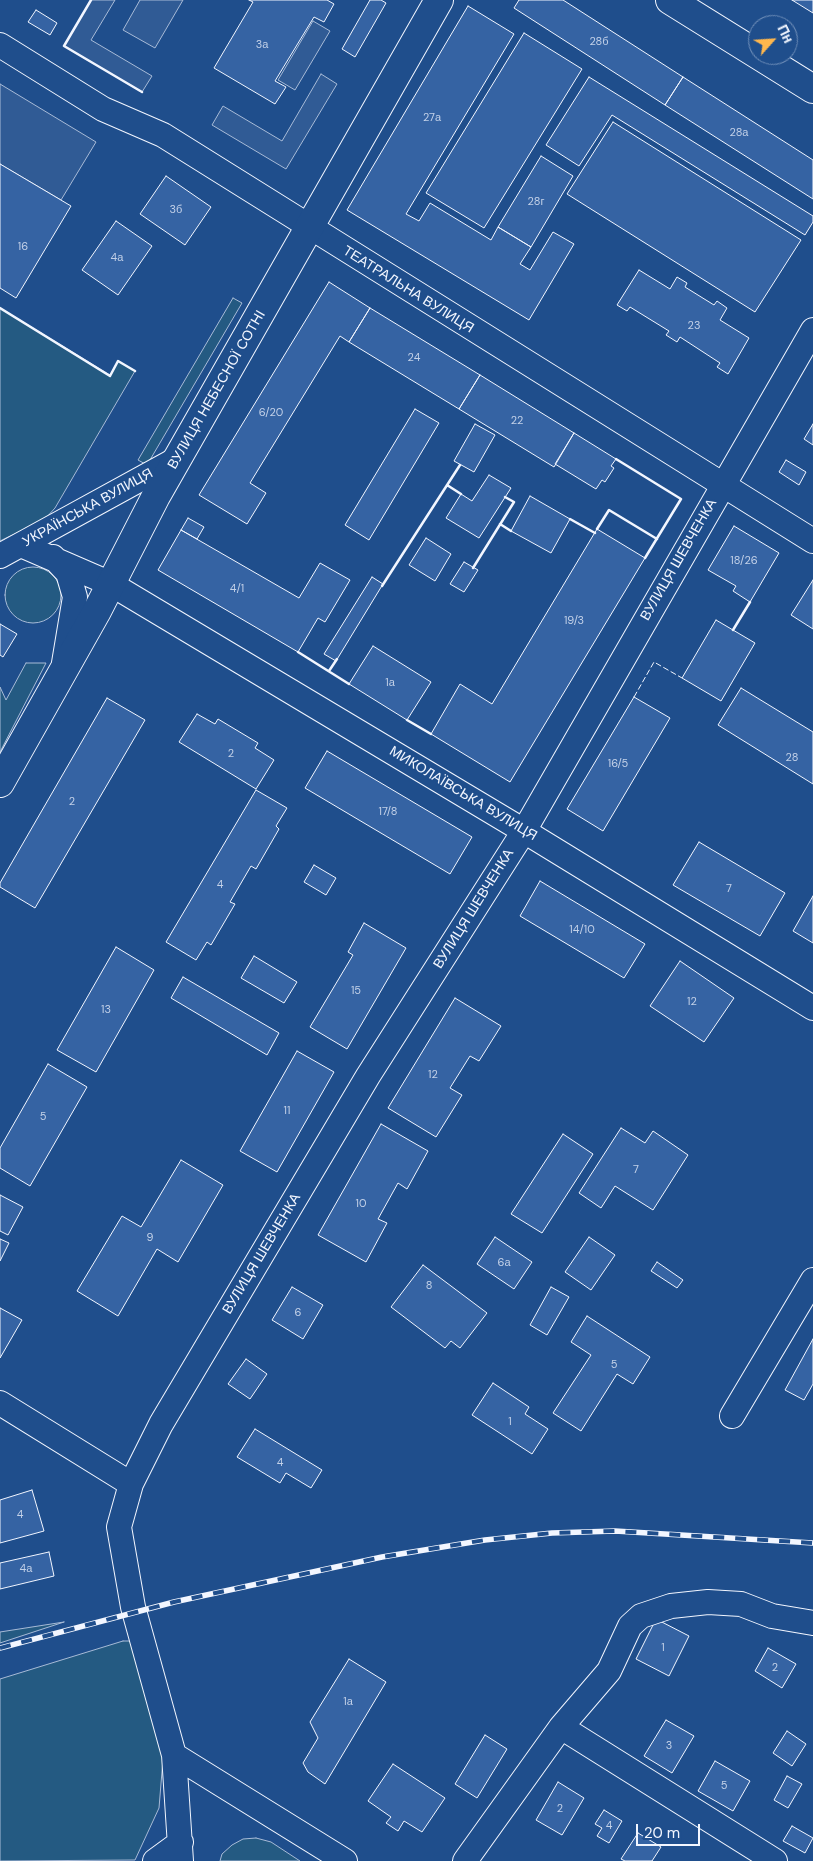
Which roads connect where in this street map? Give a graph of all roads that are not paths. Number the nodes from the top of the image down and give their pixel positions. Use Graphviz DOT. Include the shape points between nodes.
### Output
graph roads {
  1 [pos="440,0"];
  2 [pos="670,0"];
  3 [pos="0,45"];
  4 [pos="813,89"];
  5 [pos="310,228"];
  6 [pos="813,330"];
  7 [pos="176,459"];
  8 [pos="722,485"];
  9 [pos="813,541"];
  10 [pos="21,545"];
  11 [pos="0,556"];
  12 [pos="53,558"];
  13 [pos="111,584"];
  14 [pos="62,676"];
  15 [pos="0,784"];
  16 [pos="524,831"];
  17 [pos="813,1008"];
  18 [pos="813,1280"];
  19 [pos="0,1403"];
  20 [pos="732,1416"];
  21 [pos="131,1484"];
  22 [pos="813,1622"];
  23 [pos="561,1728"];
  24 [pos="174,1755"];
  25 [pos="181,1851"];
  26 [pos="155,1861"];
  27 [pos="345,1861"];
  28 [pos="466,1861"];
  29 [pos="775,1861"];
  1 -- 5 [label="highway, ВУЛИЦЯ НЕБЕСНОЇ СОТНІ"];
  2 -- 4 [label="highway"];
  3 -- 5 [label="street, ТЕАТРАЛЬНА ВУЛИЦЯ" via="103,109 163,135"];
  5 -- 7 [label="highway, ВУЛИЦЯ НЕБЕСНОЇ СОТНІ"];
  5 -- 8 [label="street, ТЕАТРАЛЬНА ВУЛИЦЯ"];
  6 -- 8 [label="street, ВУЛИЦЯ ШЕВЧЕНКА"];
  7 -- 10 [label="street, УКРАЇНСЬКА ВУЛИЦЯ"];
  7 -- 13 [label="highway, ВУЛИЦЯ НЕБЕСНОЇ СОТНІ"];
  8 -- 9 [label="street, ТЕАТРАЛЬНА ВУЛИЦЯ"];
  8 -- 16 [label="street, ВУЛИЦЯ ШЕВЧЕНКА"];
  10 -- 11 [label="street, УКРАЇНСЬКА ВУЛИЦЯ"];
  10 -- 12 [label="street, МИКОЛАЇВСЬКА ВУЛИЦЯ"];
  12 -- 13 [label="street, МИКОЛАЇВСЬКА ВУЛИЦЯ"];
  12 -- 14 [label="street" via="68,573 75,597"];
  13 -- 14 [label="highway, ВУЛИЦЯ НЕБЕСНОЇ СОТНІ"];
  13 -- 16 [label="street, МИКОЛАЇВСЬКА ВУЛИЦЯ"];
  14 -- 15 [label="highway, ВУЛИЦЯ НЕБЕСНОЇ СОТНІ"];
  16 -- 17 [label="street, МИКОЛАЇВСЬКА ВУЛИЦЯ"];
  16 -- 21 [label="street, ВУЛИЦЯ ШЕВЧЕНКА" via="368,1076 161,1424"];
  18 -- 20 [label="street"];
  19 -- 21 [label="street"];
  21 -- 24 [label="street, ВУЛИЦЯ ШЕВЧЕНКА" via="119,1527 133,1607"];
  22 -- 23 [label="street" via="772,1616 741,1604 708,1602 671,1606 641,1616 630,1626 609,1671"];
  23 -- 28 [label="street"];
  23 -- 29 [label="street"];
  24 -- 25 [label="street, ВУЛИЦЯ ШЕВЧЕНКА"];
  24 -- 27 [label="street"];
  25 -- 26 [label="street"];
}
